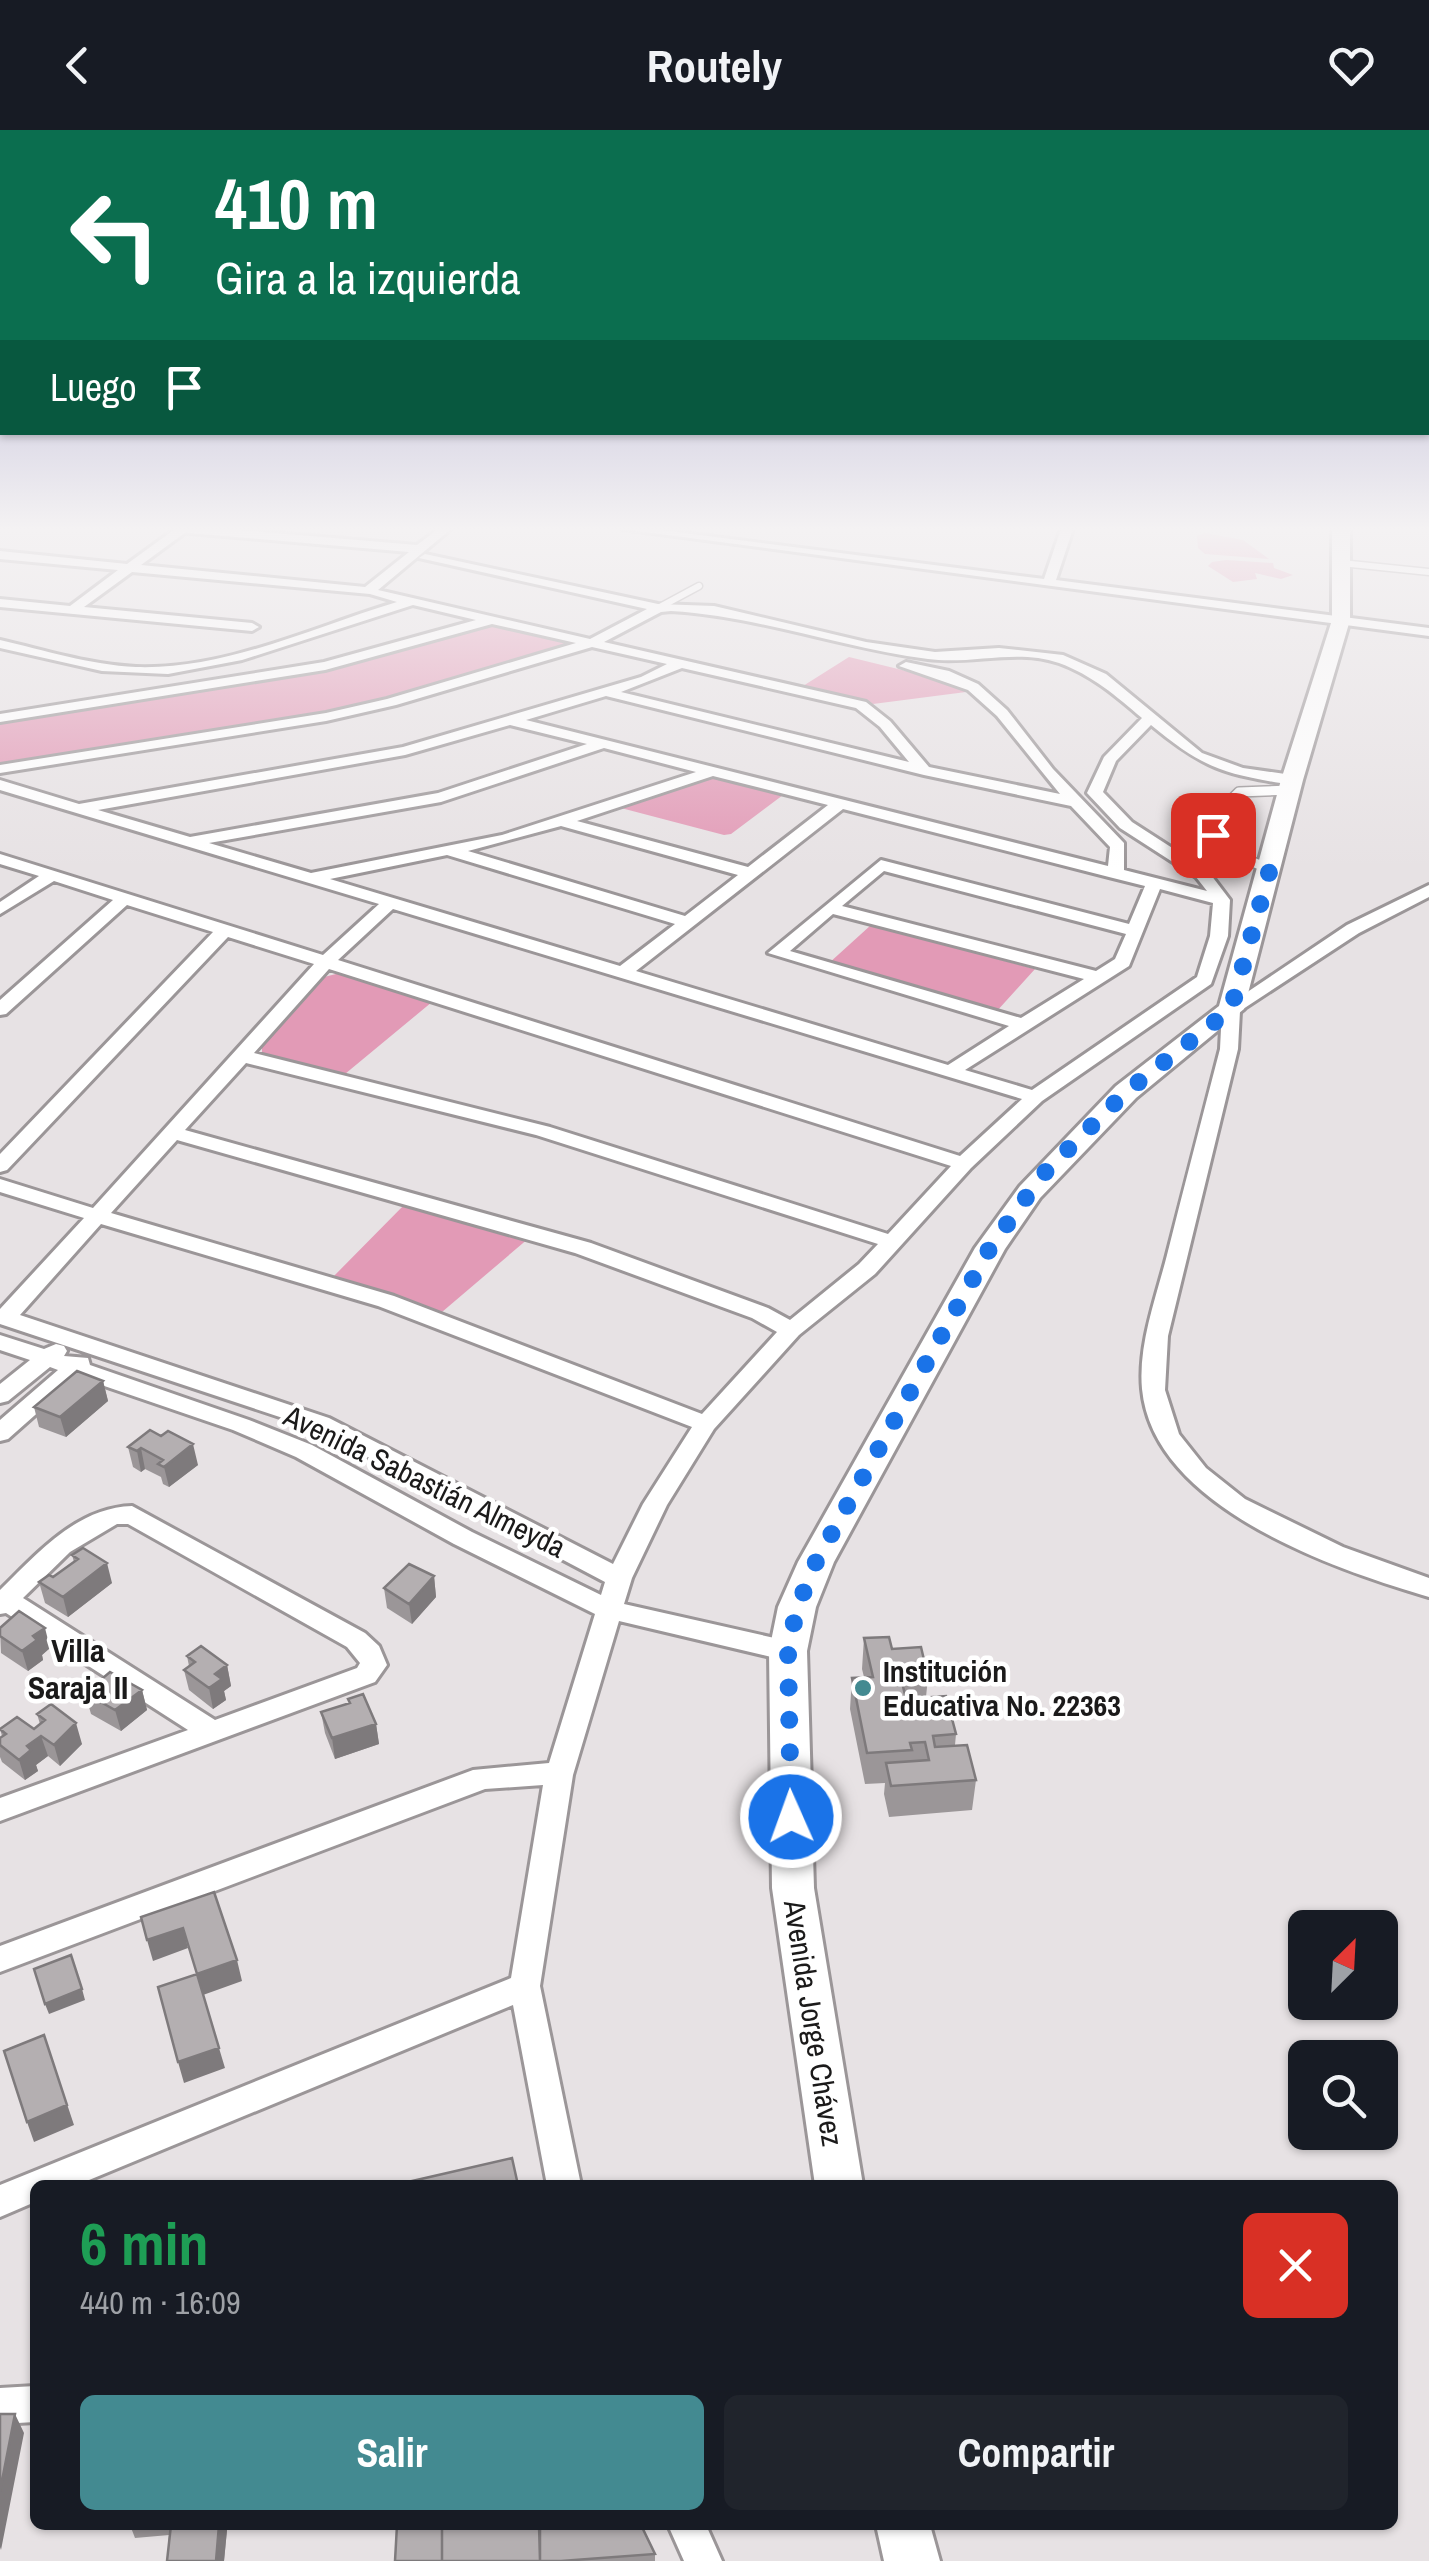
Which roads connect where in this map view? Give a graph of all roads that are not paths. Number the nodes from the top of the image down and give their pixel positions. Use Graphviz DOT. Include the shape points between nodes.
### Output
graph roads {
  1 [pos="279,642"];
  2 [pos="411,642"];
  3 [pos="592,642"];
  4 [pos="596,642"];
  5 [pos="810,642"];
  6 [pos="851,642"];
  7 [pos="1334,642"];
  8 [pos="0,644"];
  9 [pos="681,663"];
  10 [pos="162,671"];
  11 [pos="184,688"];
  12 [pos="605,692"];
  13 [pos="0,700"];
  14 [pos="49,710"];
  15 [pos="1152,717"];
  16 [pos="0,718"];
  17 [pos="509,720"];
  18 [pos="600,745"];
  19 [pos="909,750"];
  20 [pos="877,758"];
  21 [pos="0,769"];
  22 [pos="924,770"];
  23 [pos="708,773"];
  24 [pos="0,785"];
  25 [pos="1291,785"];
  26 [pos="1076,802"];
  27 [pos="838,805"];
  28 [pos="72,810"];
  29 [pos="564,822"];
  30 [pos="185,842"];
  31 [pos="450,852"];
  32 [pos="0,860"];
  33 [pos="1270,869"];
  34 [pos="750,873"];
  35 [pos="1115,874"];
  36 [pos="52,875"];
  37 [pos="312,878"];
  38 [pos="1154,884"];
  39 [pos="1429,890"];
  40 [pos="125,898"];
  41 [pos="1222,900"];
  42 [pos="390,903"];
  43 [pos="830,908"];
  44 [pos="0,909"];
  45 [pos="688,923"];
  46 [pos="225,930"];
  47 [pos="1135,931"];
  48 [pos="326,962"];
  49 [pos="624,972"];
  50 [pos="1102,978"];
  51 [pos="1231,1009"];
  52 [pos="0,1010"];
  53 [pos="1024,1025"];
  54 [pos="242,1056"];
  55 [pos="954,1069"];
  56 [pos="1035,1097"];
  57 [pos="171,1132"];
  58 [pos="964,1164"];
  59 [pos="0,1166"];
  60 [pos="0,1185"];
  61 [pos="96,1216"];
  62 [pos="892,1242"];
  63 [pos="2,1317"];
  64 [pos="790,1330"];
  65 [pos="70,1339"];
  66 [pos="0,1342"];
  67 [pos="98,1348"];
  68 [pos="48,1359"];
  69 [pos="73,1369"];
  70 [pos="0,1396"];
  71 [pos="706,1424"];
  72 [pos="0,1433"];
  73 [pos="619,1578"];
  74 [pos="1429,1588"];
  75 [pos="3,1602"];
  76 [pos="610,1610"];
  77 [pos="788,1651"];
  78 [pos="213,1732"];
  79 [pos="559,1775"];
  80 [pos="4,1804"];
  81 [pos="0,1960"];
  82 [pos="525,1986"];
  83 [pos="52,2180"];
  84 [pos="563,2180"];
  85 [pos="838,2180"];
  86 [pos="30,2189"];
  87 [pos="0,2201"];
  88 [pos="30,2404"];
  89 [pos="0,2406"];
  90 [pos="689,2530"];
  91 [pos="904,2530"];
  92 [pos="704,2561"];
  93 [pos="912,2561"];
  1 -- 10 [label="street"];
  2 -- 11 [label="street" via="325,666"];
  3 -- 21 [label="street" via="326,717"];
  4 -- 9 [label="street"];
  5 -- 26 [label="street" via="944,674 973,688"];
  6 -- 15 [label="street" via="935,656 999,652 1058,658 1101,677"];
  7 -- 25 [label="main road"];
  8 -- 10 [label="street"];
  9 -- 12 [label="street"];
  9 -- 19 [label="street" via="860,705"];
  10 -- 11 [label="street"];
  11 -- 14 [label="street"];
  12 -- 17 [label="street"];
  12 -- 20 [label="street"];
  13 -- 14 [label="street"];
  14 -- 16 [label="street"];
  15 -- 25 [label="street" via="1197,756"];
  15 -- 41 [label="street" via="1127,737 1098,777 1095,793 1126,825 1202,874"];
  17 -- 18 [label="street"];
  17 -- 28 [label="street" via="405,750"];
  18 -- 23 [label="street"];
  18 -- 30 [label="street" via="442,796"];
  19 -- 20 [label="street"];
  19 -- 22 [label="street"];
  20 -- 22 [label="street"];
  22 -- 26 [label="street"];
  23 -- 27 [label="street"];
  23 -- 29 [label="street"];
  24 -- 28 [label="street"];
  25 -- 33 [label="main road"];
  25 -- 33 [label="lane" via="1236,792 1213,835 1230,853"];
  26 -- 35 [label="street" via="1118,846"];
  27 -- 34 [label="street"];
  27 -- 35 [label="street"];
  28 -- 30 [label="street"];
  29 -- 31 [label="street"];
  29 -- 34 [label="street"];
  30 -- 37 [label="street"];
  31 -- 37 [label="street"];
  31 -- 45 [label="street"];
  32 -- 36 [label="street"];
  33 -- 51 [label="main road"];
  34 -- 45 [label="street"];
  35 -- 38 [label="street"];
  36 -- 40 [label="street"];
  36 -- 44 [label="street"];
  37 -- 42 [label="street"];
  38 -- 41 [label="street"];
  38 -- 47 [label="street"];
  39 -- 51 [label="street" via="1353,929"];
  40 -- 46 [label="street"];
  40 -- 52 [label="street"];
  41 -- 56 [label="street" via="1205,980"];
  42 -- 48 [label="street"];
  42 -- 49 [label="street"];
  43 -- 47 [label="street" via="881,865"];
  43 -- 50 [label="street"];
  43 -- 53 [label="street" via="776,953"];
  45 -- 49 [label="street"];
  46 -- 48 [label="street"];
  46 -- 59 [label="street"];
  47 -- 50 [label="street" via="1123,962"];
  48 -- 54 [label="street"];
  48 -- 58 [label="street"];
  49 -- 55 [label="street"];
  50 -- 53 [label="street"];
  51 -- 74 [label="street" via="1229,1050 1151,1362 1153,1406 1177,1450 1230,1500 1312,1543"];
  51 -- 77 [label="main road, Avenida Jorge Chávez" via="1113,1105 1047,1170 990,1248 816,1562"];
  53 -- 55 [label="street"];
  54 -- 57 [label="street"];
  54 -- 62 [label="street" via="543,1131"];
  55 -- 56 [label="street"];
  56 -- 58 [label="street"];
  57 -- 61 [label="street"];
  57 -- 64 [label="street" via="582,1248"];
  58 -- 62 [label="street"];
  60 -- 61 [label="street"];
  61 -- 63 [label="street"];
  61 -- 71 [label="street" via="386,1301"];
  62 -- 64 [label="street"];
  63 -- 65 [label="street, Avenida Sabastián Almeyda"];
  64 -- 71 [label="street"];
  65 -- 67 [label="street, Avenida Sabastián Almeyda"];
  65 -- 68 [label="street"];
  66 -- 68 [label="street, Avenida Sabastián Almeyda"];
  67 -- 69 [label="street"];
  67 -- 73 [label="street, Avenida Sabastián Almeyda" via="322,1424"];
  68 -- 69 [label="street, Avenida Sabastián Almeyda"];
  68 -- 70 [label="street"];
  69 -- 72 [label="street"];
  69 -- 76 [label="street, Avenida Sabastián Almeyda" via="304,1451"];
  71 -- 73 [label="street" via="655,1504"];
  73 -- 76 [label="street"];
  75 -- 78 [label="street"];
  75 -- 78 [label="street" via="87,1526 117,1512 370,1653 374,1664 366,1676"];
  76 -- 77 [label="street, Avenida Sabastián Almeyda"];
  76 -- 79 [label="street"];
  77 -- 85 [label="main road, Avenida Jorge Chávez" via="793,1888"];
  78 -- 80 [label="street"];
  79 -- 81 [label="street" via="483,1778"];
  79 -- 82 [label="street"];
  82 -- 83 [label="street"];
  82 -- 84 [label="street"];
  86 -- 87 [label="street"];
  88 -- 89 [label="street"];
  90 -- 92 [label="street"];
  91 -- 93 [label="main road"];
}
